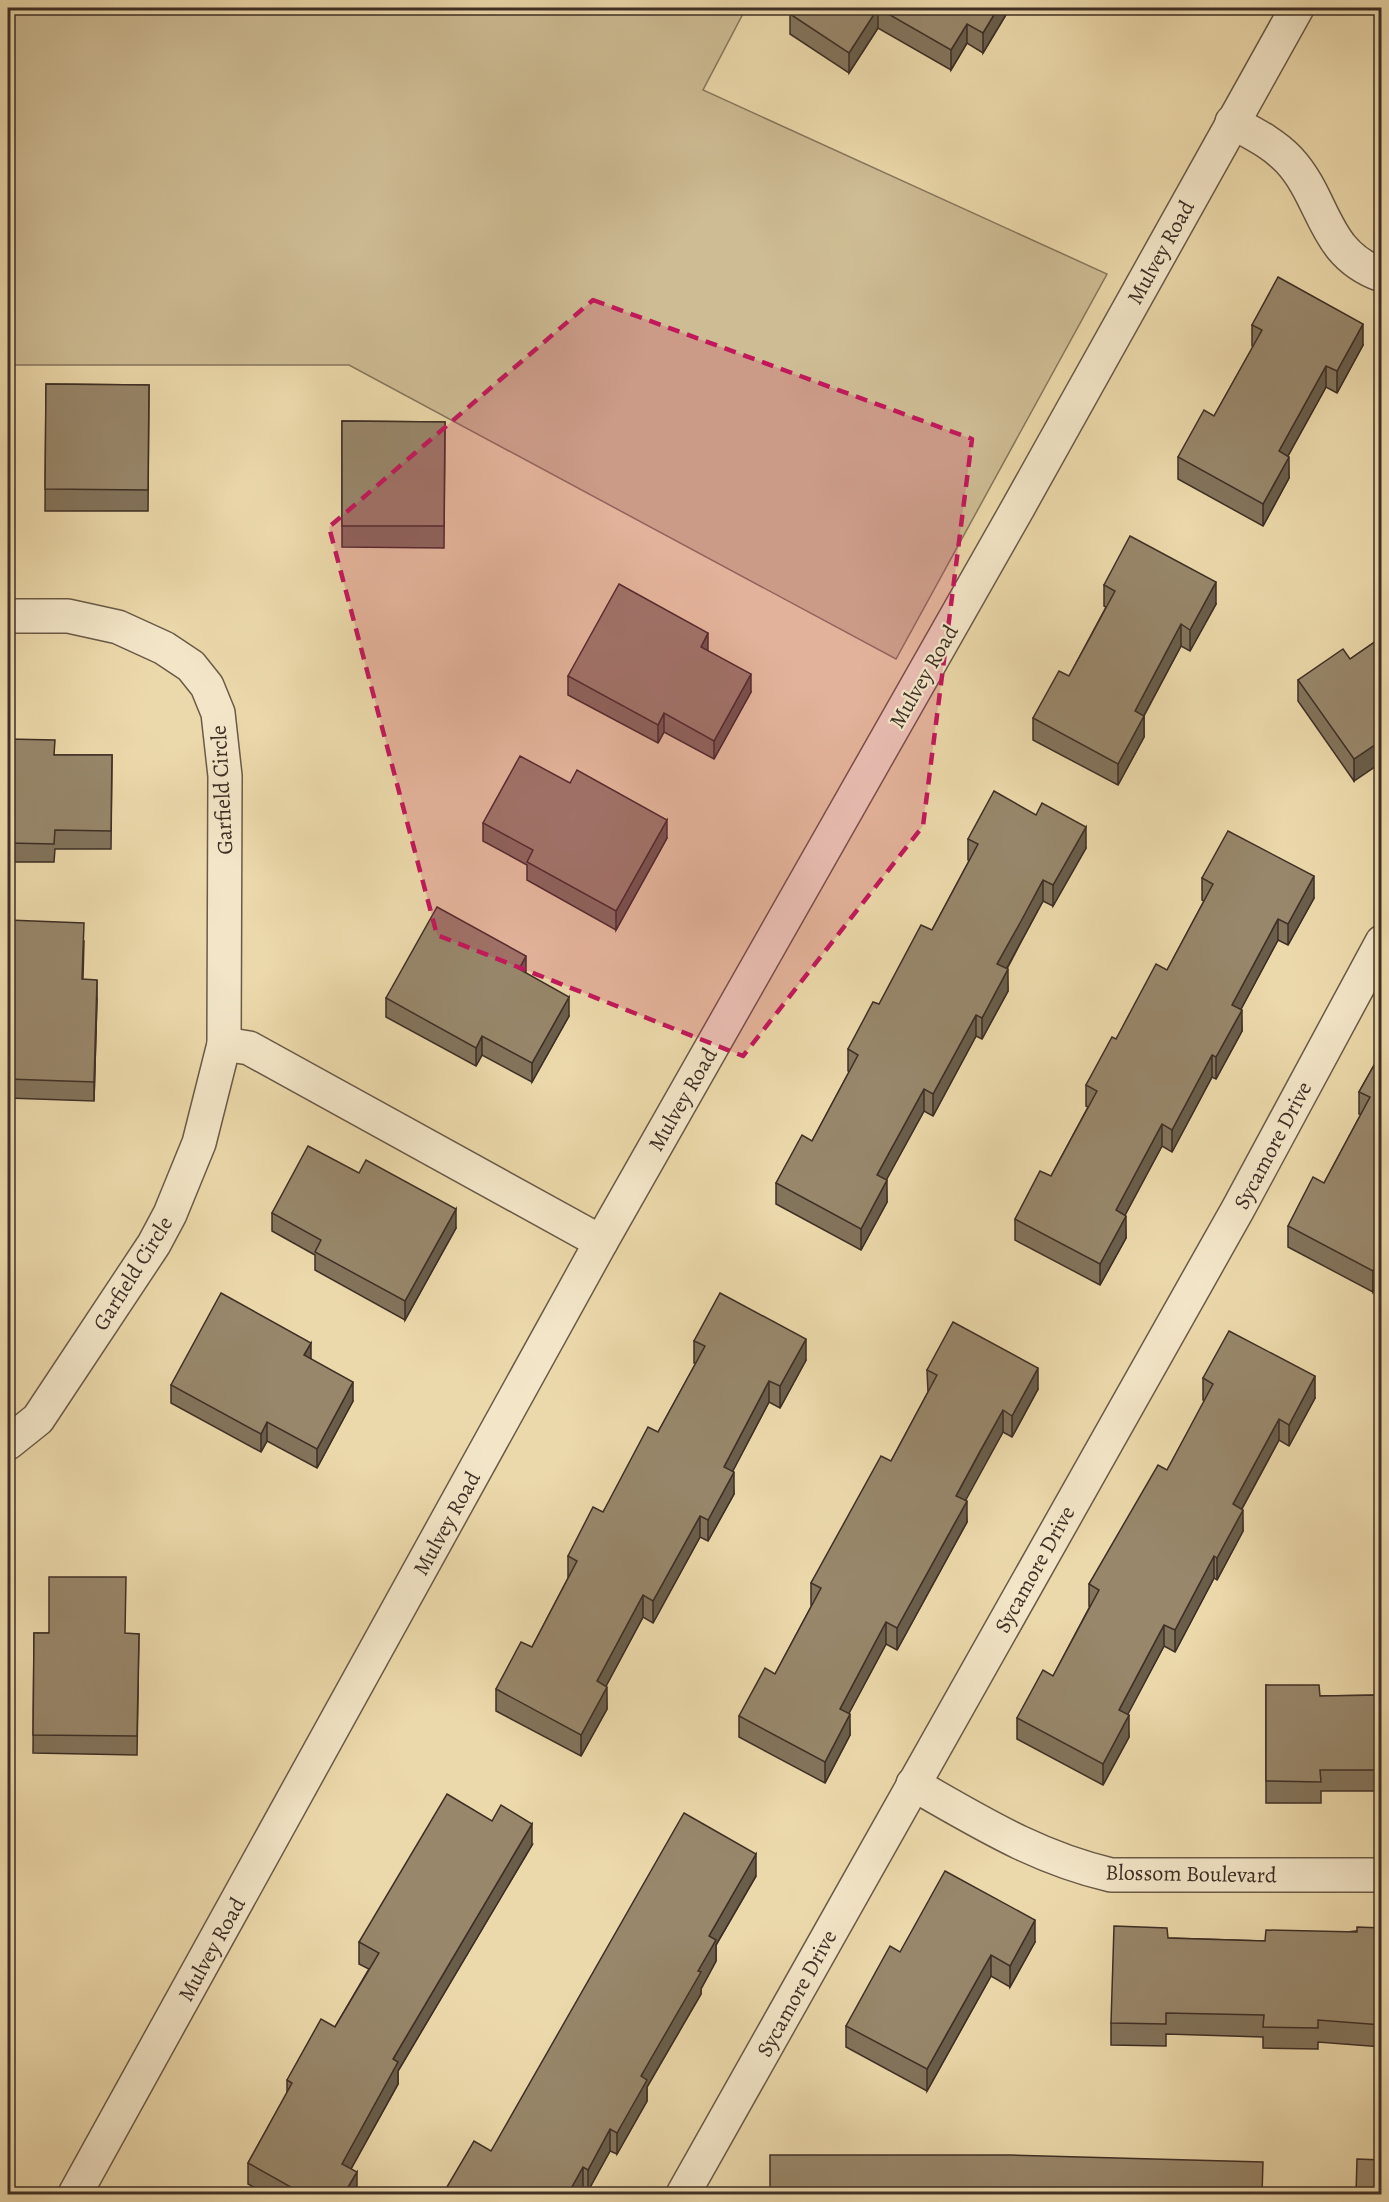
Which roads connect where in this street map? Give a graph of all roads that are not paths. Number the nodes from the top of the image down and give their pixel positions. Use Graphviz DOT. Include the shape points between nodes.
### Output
graph roads {
  1 [pos="1297,8"];
  2 [pos="1232,122"];
  3 [pos="1382,275"];
  4 [pos="8,616"];
  5 [pos="1382,942"];
  6 [pos="224,1044"];
  7 [pos="601,1242"];
  8 [pos="8,1443"];
  9 [pos="913,1784"];
  10 [pos="1382,1875"];
  11 [pos="82,2192"];
  12 [pos="683,2194"];
  1 -- 2 [label="street, Mulvey Road"];
  2 -- 3 [label="street" via="1268,142 1290,161 1340,248 1363,269"];
  2 -- 7 [label="street, Mulvey Road"];
  4 -- 6 [label="street, Garfield Circle" via="68,616 118,627 164,648 190,666 207,686 218,713 225,776"];
  5 -- 9 [label="street, Sycamore Drive" via="1238,1209"];
  6 -- 7 [label="street" via="249,1048"];
  6 -- 8 [label="street, Garfield Circle" via="199,1143 170,1214 38,1419"];
  7 -- 11 [label="street, Mulvey Road"];
  9 -- 10 [label="street, Blossom Boulevard" via="1027,1848 1071,1866 1111,1875"];
  9 -- 12 [label="street, Sycamore Drive"];
}
